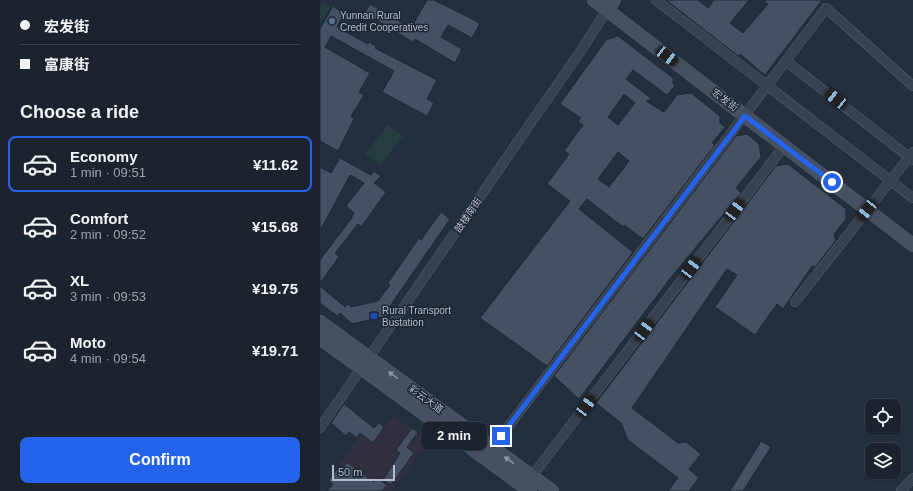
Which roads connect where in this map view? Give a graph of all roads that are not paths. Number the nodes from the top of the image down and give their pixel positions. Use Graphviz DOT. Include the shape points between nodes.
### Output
graph roads {
  1 [pos="594,0"];
  2 [pos="656,0"];
  3 [pos="611,5"];
  4 [pos="786,61"];
  5 [pos="767,86"];
  6 [pos="913,86"];
  7 [pos="745,116"];
  8 [pos="784,146"];
  9 [pos="912,156"];
  10 [pos="890,181"];
  11 [pos="913,198"];
  12 [pos="867,210"];
  13 [pos="913,245"];
  14 [pos="795,302"];
  15 [pos="320,322"];
  16 [pos="320,338"];
  17 [pos="366,363"];
  18 [pos="320,428"];
  19 [pos="492,448"];
  20 [pos="532,476"];
  21 [pos="913,478"];
  22 [pos="530,491"];
  23 [pos="552,491"];
  24 [pos="901,491"];
  1 -- 3 [label="main road, 宏发街"];
  2 -- 5 [label="street"];
  3 -- 7 [label="main road, 宏发街"];
  3 -- 17 [label="street, 鼓楼南街"];
  4 -- 5 [label="street"];
  4 -- 6 [label="street" via="826,8"];
  4 -- 9 [label="street"];
  5 -- 7 [label="street"];
  5 -- 10 [label="street"];
  7 -- 8 [label="main road, 宏发街"];
  7 -- 19 [label="street"];
  8 -- 12 [label="main road, 宏发街"];
  8 -- 20 [label="street"];
  9 -- 10 [label="street"];
  10 -- 11 [label="street"];
  10 -- 12 [label="street"];
  12 -- 13 [label="main road, 宏发街"];
  12 -- 14 [label="street"];
  15 -- 17 [label="main road, 彩云大道"];
  16 -- 17 [label="main road, 彩云大道"];
  17 -- 18 [label="street, 鼓楼南街"];
  19 -- 17 [label="main road, 彩云大道, one-way"];
  17 -- 22 [label="main road, 彩云大道"];
  20 -- 19 [label="main road, 彩云大道, one-way"];
  20 -- 23 [label="main road, 彩云大道"];
  21 -- 24 [label="street"];
}
